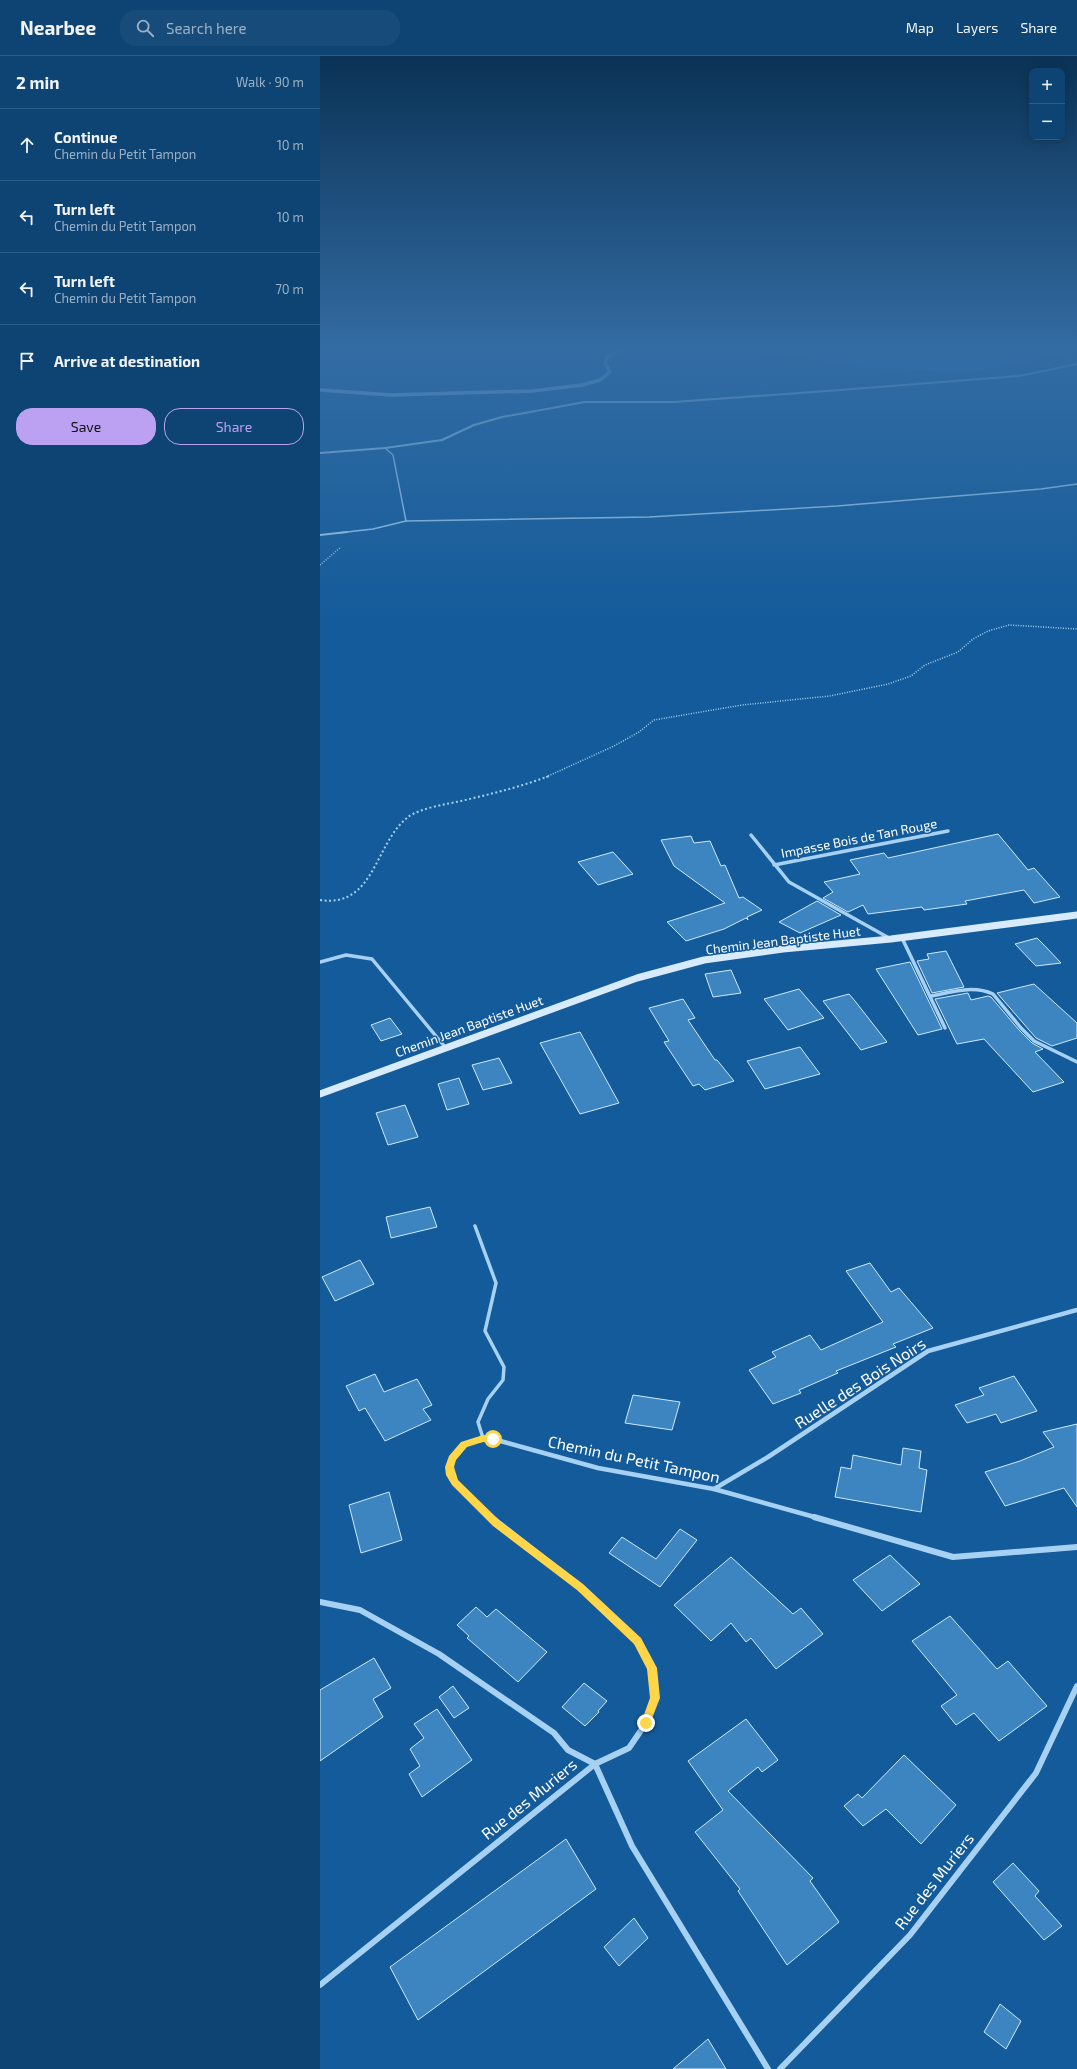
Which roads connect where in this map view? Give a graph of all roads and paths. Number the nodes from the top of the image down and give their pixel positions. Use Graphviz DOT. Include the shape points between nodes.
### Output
graph roads {
  1 [pos="442,440"];
  2 [pos="385,448"];
  3 [pos="320,453"];
  4 [pos="1077,484"];
  5 [pos="406,521"];
  6 [pos="320,535"];
  7 [pos="1077,629"];
  8 [pos="948,831"];
  9 [pos="751,835"];
  10 [pos="774,865"];
  11 [pos="320,900"];
  12 [pos="1077,915"];
  13 [pos="902,938"];
  14 [pos="891,940"];
  15 [pos="320,962"];
  16 [pos="931,996"];
  17 [pos="945,1028"];
  18 [pos="445,1047"];
  19 [pos="1077,1062"];
  20 [pos="320,1094"];
  21 [pos="475,1226"];
  22 [pos="1077,1310"];
  23 [pos="483,1438"];
  24 [pos="714,1489"];
  25 [pos="1077,1547"];
  26 [pos="320,1602"];
  27 [pos="1077,1686"];
  28 [pos="594,1764"];
  29 [pos="320,1985"];
  30 [pos="768,2069"];
  31 [pos="780,2069"];
  1 -- 2 [label="street"];
  2 -- 3 [label="street"];
  2 -- 5 [label="lane" via="393,455"];
  4 -- 5 [label="lane" via="837,506 642,517"];
  5 -- 6 [label="lane" via="373,529"];
  7 -- 11 [label="path" via="1009,625 988,631 973,639 958,652 925,665 911,676 888,684 830,696 742,705 654,720 614,746 545,778 524,786 433,807 409,816 387,841 361,889 334,902"];
  8 -- 10 [label="street, Impasse Bois de Tan Rouge"];
  9 -- 10 [label="street, Impasse Bois de Tan Rouge"];
  10 -- 14 [label="street, Impasse Bois de Tan Rouge" via="782,877 797,888"];
  12 -- 13 [label="street, Chemin Jean Baptiste Huet"];
  13 -- 14 [label="street, Chemin Jean Baptiste Huet"];
  13 -- 16 [label="street"];
  14 -- 18 [label="street, Chemin Jean Baptiste Huet" via="747,954 684,965 637,978"];
  15 -- 18 [label="street" via="334,956 356,954 372,959"];
  16 -- 17 [label="street"];
  16 -- 19 [label="street" via="986,990 993,994 1032,1040 1040,1046 1070,1056"];
  18 -- 20 [label="street, Chemin Jean Baptiste Huet"];
  21 -- 23 [label="lane" via="496,1283 485,1331 504,1367 503,1380 488,1399 478,1422"];
  22 -- 24 [label="street, Ruelle des Bois Noirs" via="928,1351 774,1453"];
  23 -- 24 [label="street, Chemin du Petit Tampon" via="598,1468"];
  23 -- 28 [label="street, Chemin du Petit Tampon" via="464,1444 454,1454 449,1467 455,1482 497,1524 580,1587 638,1641 652,1668 655,1698 646,1723 629,1748"];
  24 -- 25 [label="street, Chemin du Petit Tampon" via="954,1557"];
  26 -- 28 [label="street" via="360,1610 439,1654 554,1733 568,1750"];
  27 -- 31 [label="street, Rue des Muriers" via="1036,1773 959,1873 910,1936"];
  28 -- 29 [label="street, Rue des Muriers"];
  28 -- 30 [label="street, Rue des Muriers" via="632,1846"];
}
